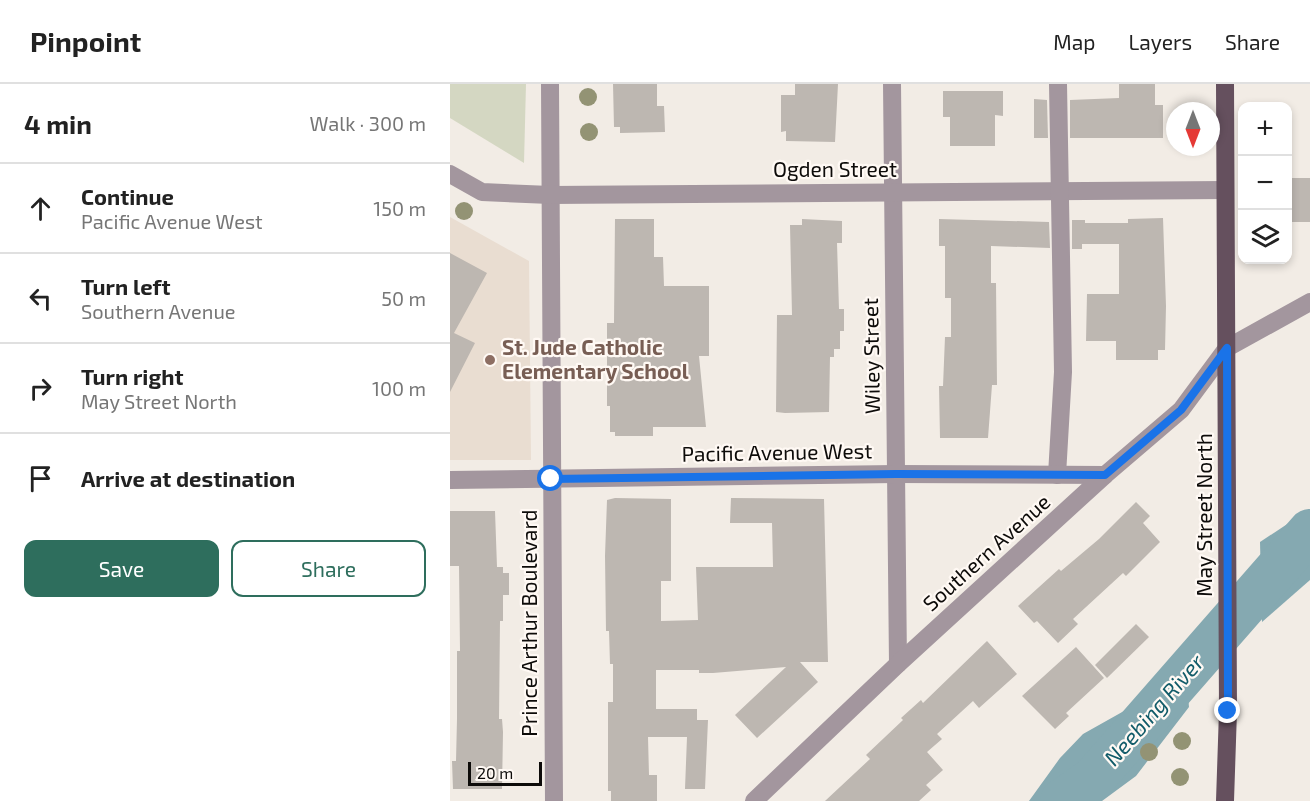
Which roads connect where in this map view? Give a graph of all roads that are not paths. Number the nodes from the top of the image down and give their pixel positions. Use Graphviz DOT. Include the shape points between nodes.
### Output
graph roads {
  1 [pos="550,84"];
  2 [pos="892,84"];
  3 [pos="1058,84"];
  4 [pos="1225,84"];
  5 [pos="450,174"];
  6 [pos="1225,190"];
  7 [pos="1059,191"];
  8 [pos="892,192"];
  9 [pos="550,195"];
  10 [pos="1310,303"];
  11 [pos="1227,348"];
  12 [pos="896,474"];
  13 [pos="1057,475"];
  14 [pos="1105,475"];
  15 [pos="551,479"];
  16 [pos="450,480"];
  17 [pos="898,664"];
  18 [pos="554,801"];
  19 [pos="754,801"];
  20 [pos="1226,801"];
  1 -- 9 [label="street, Prince Arthur Boulevard"];
  2 -- 8 [label="street, Wiley Street"];
  3 -- 7 [label="street"];
  4 -- 6 [label="main road, May Street North"];
  5 -- 9 [label="street, Ogden Street" via="482,192"];
  6 -- 7 [label="street, Ogden Street"];
  6 -- 11 [label="main road, May Street North"];
  7 -- 8 [label="street, Ogden Street"];
  7 -- 13 [label="street" via="1063,372"];
  8 -- 9 [label="street, Ogden Street"];
  8 -- 12 [label="street, Wiley Street"];
  9 -- 15 [label="street, Prince Arthur Boulevard"];
  10 -- 11 [label="street, Southern Avenue"];
  11 -- 14 [label="street, Southern Avenue" via="1181,410"];
  11 -- 20 [label="main road, May Street North"];
  12 -- 13 [label="street, Pacific Avenue West"];
  12 -- 15 [label="street, Pacific Avenue West"];
  12 -- 17 [label="street, Wiley Street"];
  13 -- 14 [label="street, Pacific Avenue West"];
  14 -- 17 [label="street, Southern Avenue"];
  15 -- 16 [label="street, Pacific Avenue West"];
  15 -- 18 [label="street, Prince Arthur Boulevard"];
  17 -- 19 [label="street, Southern Avenue"];
}
